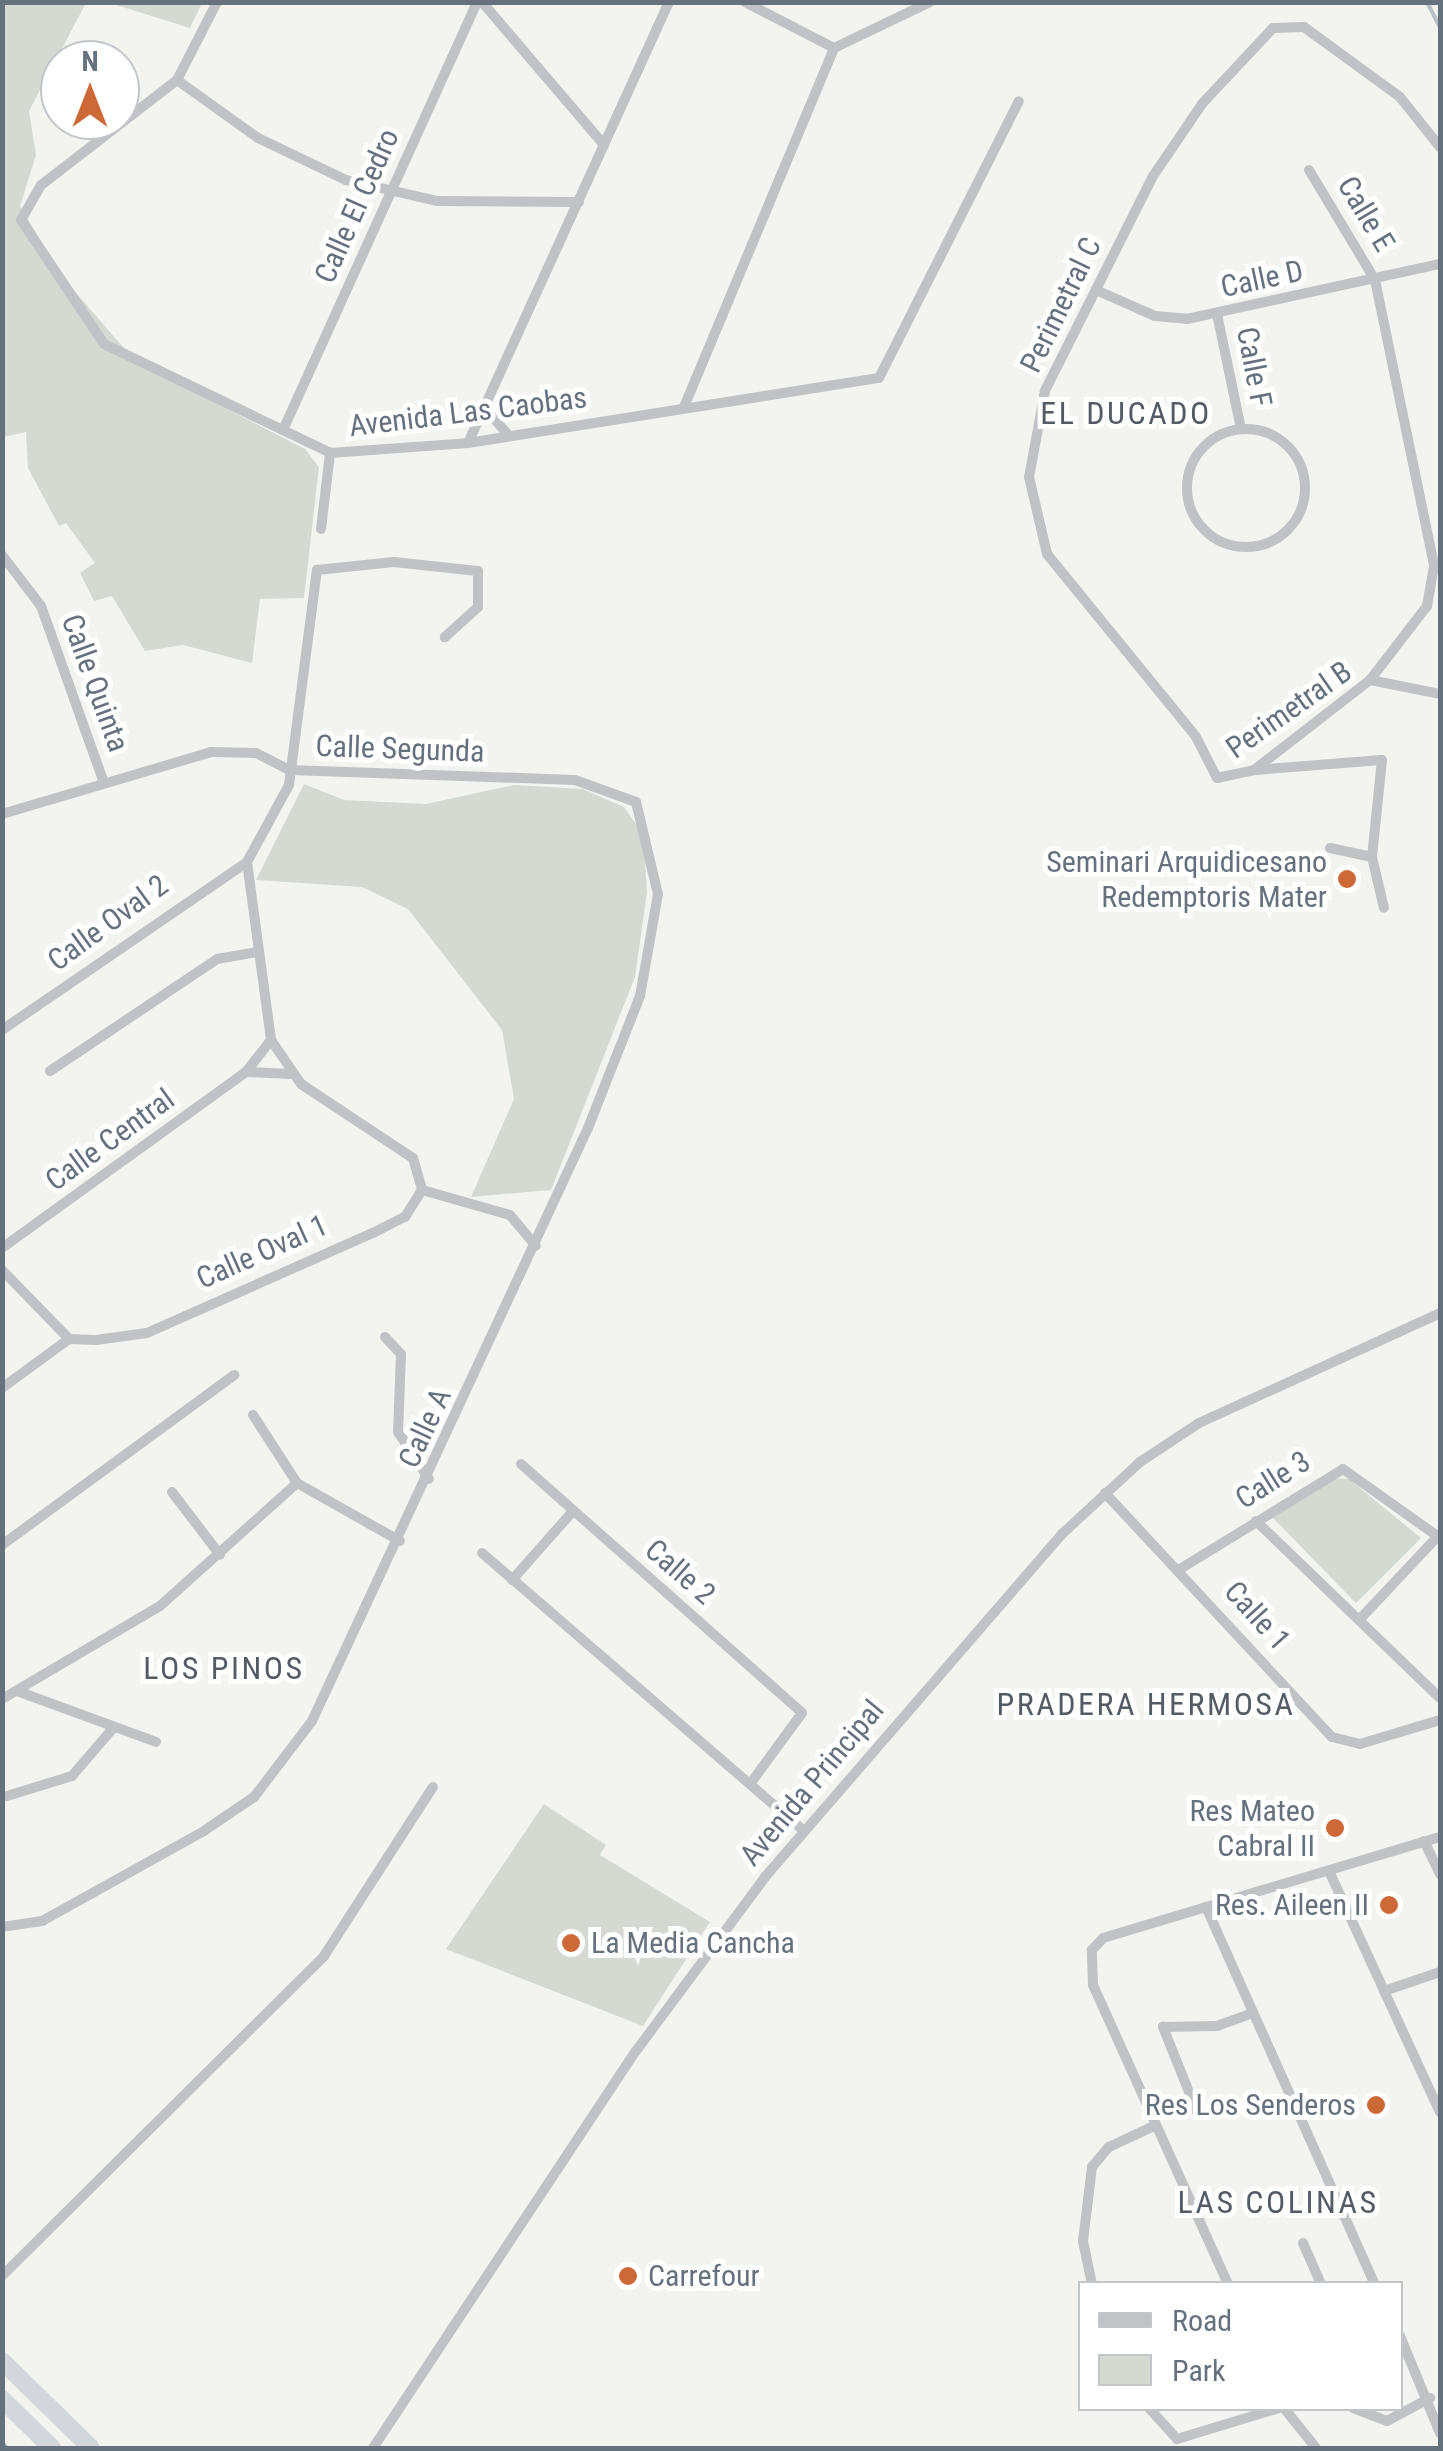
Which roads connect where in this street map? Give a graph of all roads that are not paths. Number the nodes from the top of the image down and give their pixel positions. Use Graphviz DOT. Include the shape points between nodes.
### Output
graph roads {
  1 [pos="217,2"];
  2 [pos="480,2"];
  3 [pos="669,2"];
  4 [pos="746,2"];
  5 [pos="930,2"];
  6 [pos="834,48"];
  7 [pos="177,80"];
  8 [pos="1020,101"];
  9 [pos="604,145"];
  10 [pos="1440,146"];
  11 [pos="1308,170"];
  12 [pos="390,192"];
  13 [pos="580,202"];
  14 [pos="1440,264"];
  15 [pos="1376,280"];
  16 [pos="1096,290"];
  17 [pos="1217,314"];
  18 [pos="684,407"];
  19 [pos="488,412"];
  20 [pos="1241,429"];
  21 [pos="283,430"];
  22 [pos="508,436"];
  23 [pos="468,443"];
  24 [pos="330,453"];
  25 [pos="322,530"];
  26 [pos="2,556"];
  27 [pos="445,636"];
  28 [pos="1370,680"];
  29 [pos="1440,694"];
  30 [pos="290,770"];
  31 [pos="1254,770"];
  32 [pos="103,780"];
  33 [pos="1226,781"];
  34 [pos="626,794"];
  35 [pos="2,814"];
  36 [pos="1330,848"];
  37 [pos="1372,856"];
  38 [pos="246,862"];
  39 [pos="1384,908"];
  40 [pos="256,952"];
  41 [pos="2,1030"];
  42 [pos="271,1040"];
  43 [pos="50,1071"];
  44 [pos="246,1072"];
  45 [pos="290,1074"];
  46 [pos="422,1190"];
  47 [pos="536,1246"];
  48 [pos="2,1248"];
  49 [pos="2,1270"];
  50 [pos="1440,1313"];
  51 [pos="385,1338"];
  52 [pos="70,1339"];
  53 [pos="234,1374"];
  54 [pos="2,1388"];
  55 [pos="253,1415"];
  56 [pos="521,1464"];
  57 [pos="429,1479"];
  58 [pos="297,1483"];
  59 [pos="172,1492"];
  60 [pos="1105,1493"];
  61 [pos="573,1511"];
  62 [pos="1256,1521"];
  63 [pos="1439,1537"];
  64 [pos="400,1541"];
  65 [pos="2,1545"];
  66 [pos="482,1553"];
  67 [pos="220,1555"];
  68 [pos="1180,1569"];
  69 [pos="512,1580"];
  70 [pos="1361,1618"];
  71 [pos="17,1691"];
  72 [pos="1440,1698"];
  73 [pos="2,1699"];
  74 [pos="1440,1720"];
  75 [pos="114,1727"];
  76 [pos="156,1742"];
  77 [pos="750,1784"];
  78 [pos="433,1787"];
  79 [pos="7,1796"];
  80 [pos="804,1830"];
  81 [pos="1440,1836"];
  82 [pos="1424,1841"];
  83 [pos="1329,1871"];
  84 [pos="1440,1874"];
  85 [pos="1206,1906"];
  86 [pos="2,1927"];
  87 [pos="1440,1972"];
  88 [pos="1384,1991"];
  89 [pos="1252,2012"];
  90 [pos="1436,2095"];
  91 [pos="1197,2112"];
  92 [pos="1440,2112"];
  93 [pos="1154,2126"];
  94 [pos="1303,2244"];
  95 [pos="2,2276"];
  96 [pos="1091,2281"];
  97 [pos="1227,2281"];
  98 [pos="1320,2281"];
  99 [pos="1374,2281"];
  100 [pos="1403,2342"];
  101 [pos="2,2361"];
  102 [pos="1430,2398"];
  103 [pos="2,2400"];
  104 [pos="1152,2411"];
  105 [pos="1271,2411"];
  106 [pos="1284,2411"];
  107 [pos="1361,2411"];
  108 [pos="1440,2434"];
  109 [pos="52,2448"];
  110 [pos="91,2448"];
  111 [pos="373,2448"];
  112 [pos="1316,2448"];
  113 [pos="1438,2448"];
  1 -- 7 [label="street, Avenida Las Caobas"];
  2 -- 9 [label="street"];
  2 -- 12 [label="street, Calle El Cedro"];
  3 -- 9 [label="street"];
  4 -- 6 [label="street"];
  5 -- 6 [label="street"];
  6 -- 18 [label="street"];
  7 -- 12 [label="street" via="296,159"];
  7 -- 21 [label="street, Avenida Las Caobas" via="41,186 21,220 104,344"];
  8 -- 18 [label="street, Avenida Las Caobas" via="879,378"];
  9 -- 13 [label="street"];
  10 -- 16 [label="street, Perimetral C" via="1400,97 1288,22 1202,104"];
  11 -- 15 [label="street, Calle E"];
  12 -- 13 [label="street"];
  12 -- 21 [label="street, Calle El Cedro"];
  13 -- 19 [label="street"];
  14 -- 15 [label="street, Calle D"];
  15 -- 17 [label="street, Calle D"];
  15 -- 28 [label="street, Calle E" via="1434,566 1417,624"];
  16 -- 17 [label="street, Calle D" via="1155,316"];
  16 -- 33 [label="street, Perimetral C" via="1032,434 1034,512 1056,567"];
  17 -- 20 [label="street, Calle F"];
  18 -- 22 [label="street, Avenida Las Caobas"];
  19 -- 22 [label="street"];
  19 -- 23 [label="street"];
  20 -- 20 [label="street, Calle F" via="1289,447 1304,496 1276,539 1242,547 1197,522 1186,488 1208,442"];
  21 -- 24 [label="street, Avenida Las Caobas"];
  22 -- 23 [label="street, Avenida Las Caobas"];
  23 -- 24 [label="street, Avenida Las Caobas"];
  24 -- 25 [label="street"];
  26 -- 32 [label="street, Calle Quinta" via="41,606"];
  27 -- 30 [label="street" via="478,607 478,571 394,562 317,570"];
  28 -- 29 [label="street, Perimetral B"];
  28 -- 31 [label="street, Perimetral B"];
  30 -- 32 [label="street, Calle Segunda" via="256,753 211,752"];
  30 -- 34 [label="street, Calle Segunda" via="576,780"];
  30 -- 38 [label="street" via="284,800"];
  31 -- 33 [label="street, Perimetral B"];
  31 -- 37 [label="street" via="1382,760"];
  32 -- 35 [label="street, Calle Segunda"];
  34 -- 47 [label="street, Calle A" via="651,834 654,938 640,996"];
  36 -- 37 [label="street"];
  37 -- 39 [label="street"];
  38 -- 40 [label="street"];
  38 -- 41 [label="street, Calle Oval 2"];
  40 -- 42 [label="street"];
  40 -- 43 [label="street" via="217,959"];
  42 -- 44 [label="street, Calle Central"];
  42 -- 45 [label="street"];
  44 -- 45 [label="street"];
  44 -- 48 [label="street, Calle Central"];
  45 -- 46 [label="street" via="413,1158"];
  46 -- 47 [label="street" via="510,1215"];
  46 -- 52 [label="street, Calle Oval 1" via="404,1218 147,1333"];
  47 -- 57 [label="street, Calle A"];
  49 -- 52 [label="street"];
  50 -- 60 [label="street, Avenida Principal" via="1215,1414"];
  51 -- 57 [label="street" via="400,1354 398,1432"];
  52 -- 54 [label="street"];
  53 -- 65 [label="street"];
  55 -- 58 [label="street"];
  56 -- 61 [label="street, Calle 2"];
  57 -- 64 [label="street, Calle A"];
  58 -- 64 [label="street"];
  58 -- 67 [label="street"];
  59 -- 67 [label="street"];
  60 -- 68 [label="street, Calle 1"];
  60 -- 80 [label="street, Avenida Principal"];
  61 -- 69 [label="street"];
  61 -- 77 [label="street, Calle 2" via="803,1717"];
  62 -- 63 [label="street, Calle 3" via="1342,1469"];
  62 -- 68 [label="street, Calle 3"];
  62 -- 70 [label="street"];
  63 -- 70 [label="street"];
  64 -- 86 [label="street, Calle A" via="312,1720 254,1796 42,1921"];
  66 -- 69 [label="street"];
  67 -- 71 [label="street" via="160,1606"];
  68 -- 74 [label="street, Calle 1" via="1344,1744"];
  69 -- 77 [label="street"];
  70 -- 72 [label="street"];
  71 -- 73 [label="street"];
  71 -- 75 [label="street"];
  75 -- 76 [label="street"];
  75 -- 79 [label="street" via="72,1776"];
  77 -- 80 [label="street"];
  78 -- 95 [label="street" via="324,1956"];
  80 -- 111 [label="street, Avenida Principal" via="636,2051"];
  81 -- 82 [label="street"];
  82 -- 83 [label="street"];
  82 -- 84 [label="street"];
  83 -- 85 [label="street"];
  83 -- 88 [label="street"];
  85 -- 89 [label="street"];
  85 -- 93 [label="street" via="1104,1938 1088,1965"];
  87 -- 88 [label="street"];
  88 -- 90 [label="street"];
  89 -- 91 [label="street" via="1216,2026 1164,2028"];
  89 -- 99 [label="street"];
  90 -- 92 [label="street"];
  93 -- 96 [label="street" via="1109,2147 1092,2168 1083,2241"];
  93 -- 97 [label="street"];
  94 -- 98 [label="street"];
  100 -- 102 [label="street"];
  101 -- 110 [label="highway"];
  102 -- 107 [label="street" via="1387,2421"];
  102 -- 108 [label="street"];
  103 -- 109 [label="highway"];
  104 -- 105 [label="street" via="1177,2439"];
  106 -- 112 [label="street"];
  108 -- 113 [label="street"];
}
